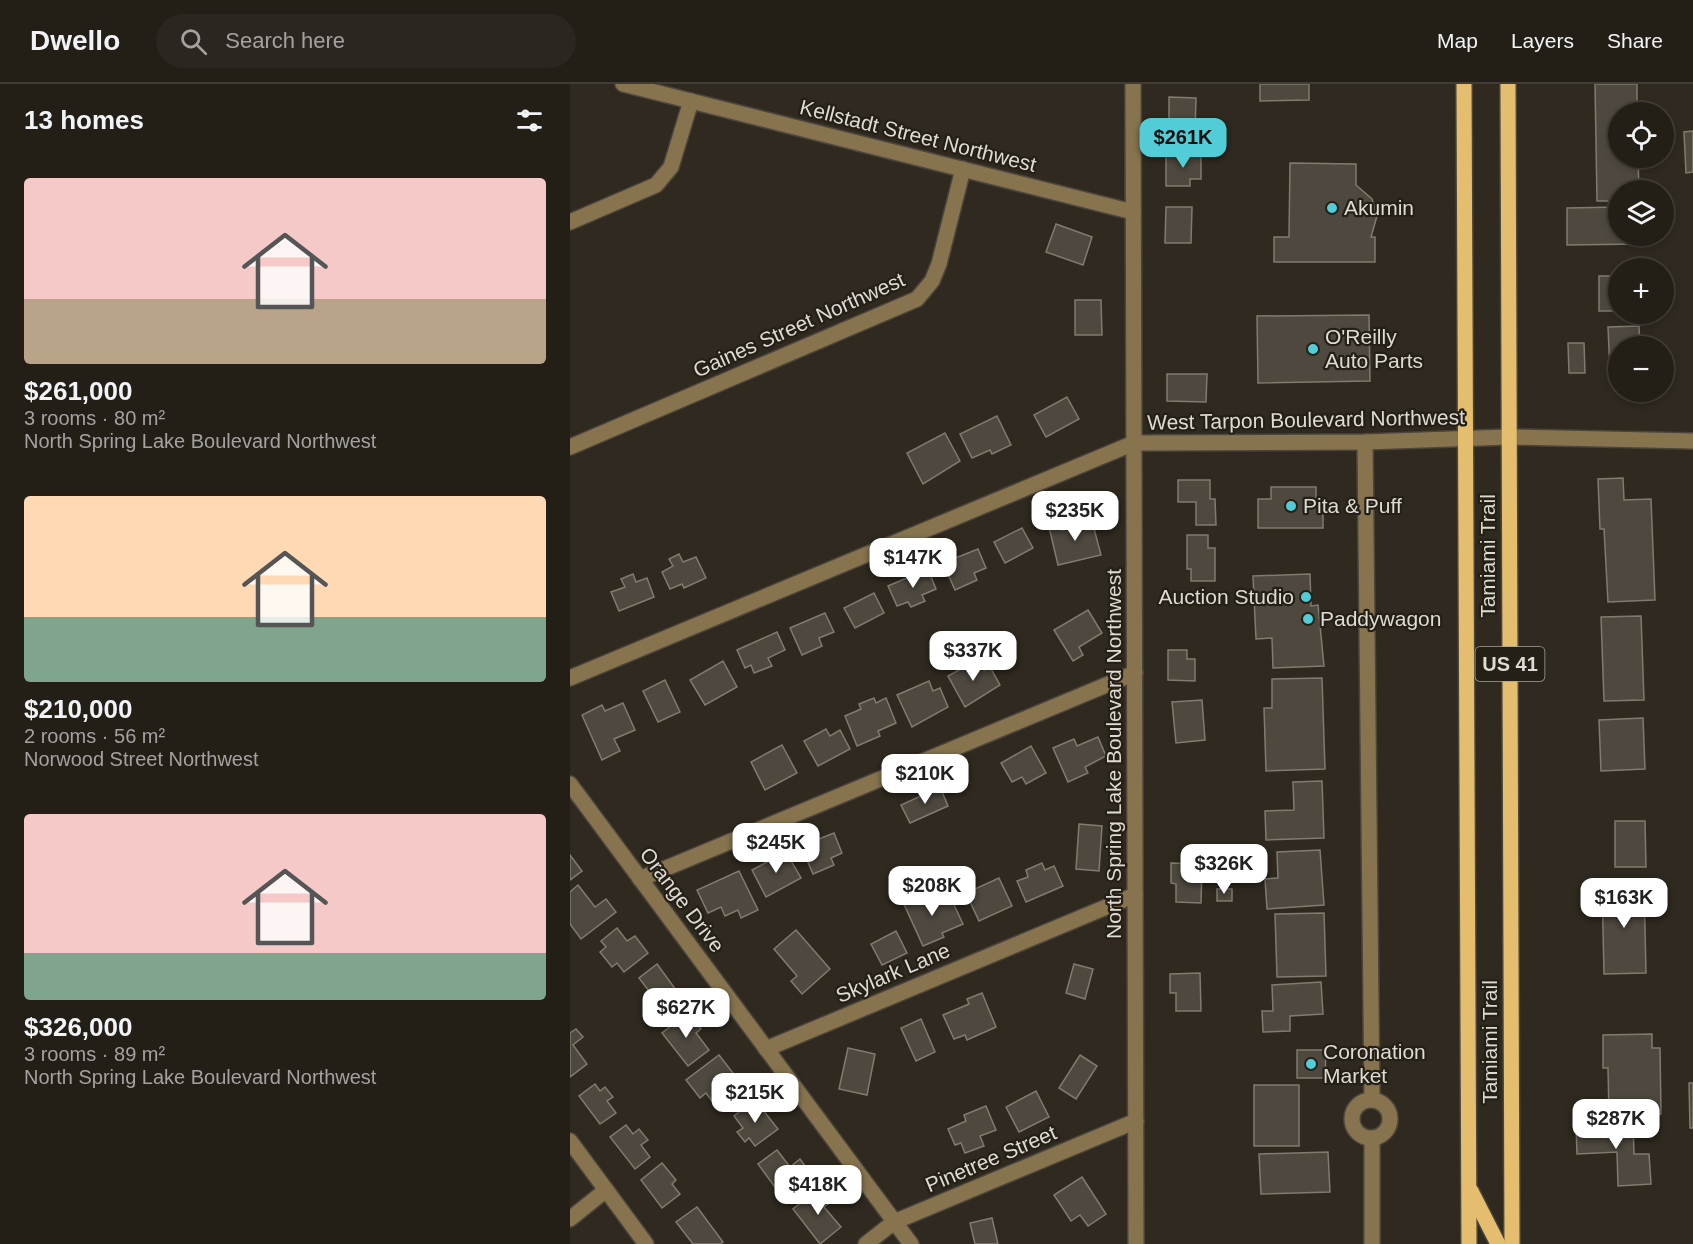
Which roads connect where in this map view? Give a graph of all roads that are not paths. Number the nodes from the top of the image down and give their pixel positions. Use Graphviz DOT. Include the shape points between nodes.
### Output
graph roads {
  1 [pos="623,84"];
  2 [pos="1133,84"];
  3 [pos="1464,84"];
  4 [pos="1508,84"];
  5 [pos="690,101"];
  6 [pos="963,169"];
  7 [pos="1133,212"];
  8 [pos="570,222"];
  9 [pos="1509,437"];
  10 [pos="1465,440"];
  11 [pos="1693,441"];
  12 [pos="1365,442"];
  13 [pos="1134,443"];
  14 [pos="570,447"];
  15 [pos="1135,673"];
  16 [pos="570,678"];
  17 [pos="570,784"];
  18 [pos="640,879"];
  19 [pos="1136,895"];
  20 [pos="766,1049"];
  21 [pos="1372,1100"];
  22 [pos="1136,1121"];
  23 [pos="1372,1138"];
  24 [pos="570,1141"];
  25 [pos="1468,1186"];
  26 [pos="606,1190"];
  27 [pos="570,1219"];
  28 [pos="894,1222"];
  29 [pos="646,1244"];
  30 [pos="866,1244"];
  31 [pos="910,1244"];
  32 [pos="1136,1244"];
  33 [pos="1372,1244"];
  34 [pos="1469,1244"];
  35 [pos="1498,1244"];
  36 [pos="1512,1244"];
  1 -- 5 [label="street, Kellstadt Street Northwest"];
  2 -- 7 [label="street, North Spring Lake Boulevard Northwest"];
  3 -- 10 [label="main road, Tamiami Trail / US 41"];
  4 -- 9 [label="main road, Tamiami Trail / US 41"];
  5 -- 6 [label="street, Kellstadt Street Northwest"];
  5 -- 8 [label="street" via="675,159 656,185"];
  6 -- 7 [label="street, Kellstadt Street Northwest"];
  6 -- 14 [label="street, Gaines Street Northwest" via="939,264 932,281 917,299"];
  7 -- 13 [label="street, North Spring Lake Boulevard Northwest"];
  9 -- 10 [label="street, West Tarpon Boulevard Northwest"];
  9 -- 11 [label="street, West Tarpon Boulevard Northwest"];
  9 -- 36 [label="main road, Tamiami Trail / US 41"];
  10 -- 12 [label="street, West Tarpon Boulevard Northwest"];
  10 -- 25 [label="main road, Tamiami Trail / US 41"];
  12 -- 13 [label="street, West Tarpon Boulevard Northwest"];
  12 -- 21 [label="street"];
  13 -- 15 [label="street, North Spring Lake Boulevard Northwest"];
  13 -- 16 [label="street, West Tarpon Boulevard Northwest"];
  15 -- 18 [label="street"];
  15 -- 19 [label="street, North Spring Lake Boulevard Northwest"];
  17 -- 18 [label="street, Orange Drive"];
  18 -- 20 [label="street, Orange Drive"];
  19 -- 20 [label="street, Skylark Lane"];
  19 -- 22 [label="street, North Spring Lake Boulevard Northwest"];
  20 -- 28 [label="street, Orange Drive"];
  21 -- 23 [label="street" via="1386,1108 1390,1120 1385,1131"];
  21 -- 23 [label="street" via="1358,1105 1352,1122 1357,1132"];
  22 -- 28 [label="street, Pinetree Street"];
  22 -- 32 [label="street, North Spring Lake Boulevard Northwest"];
  23 -- 33 [label="street"];
  24 -- 26 [label="street"];
  25 -- 34 [label="main road, Tamiami Trail / US 41"];
  25 -- 35 [label="main road"];
  26 -- 27 [label="street"];
  26 -- 29 [label="street"];
  28 -- 30 [label="street, Pinetree Street"];
  28 -- 31 [label="street, Orange Drive"];
}
